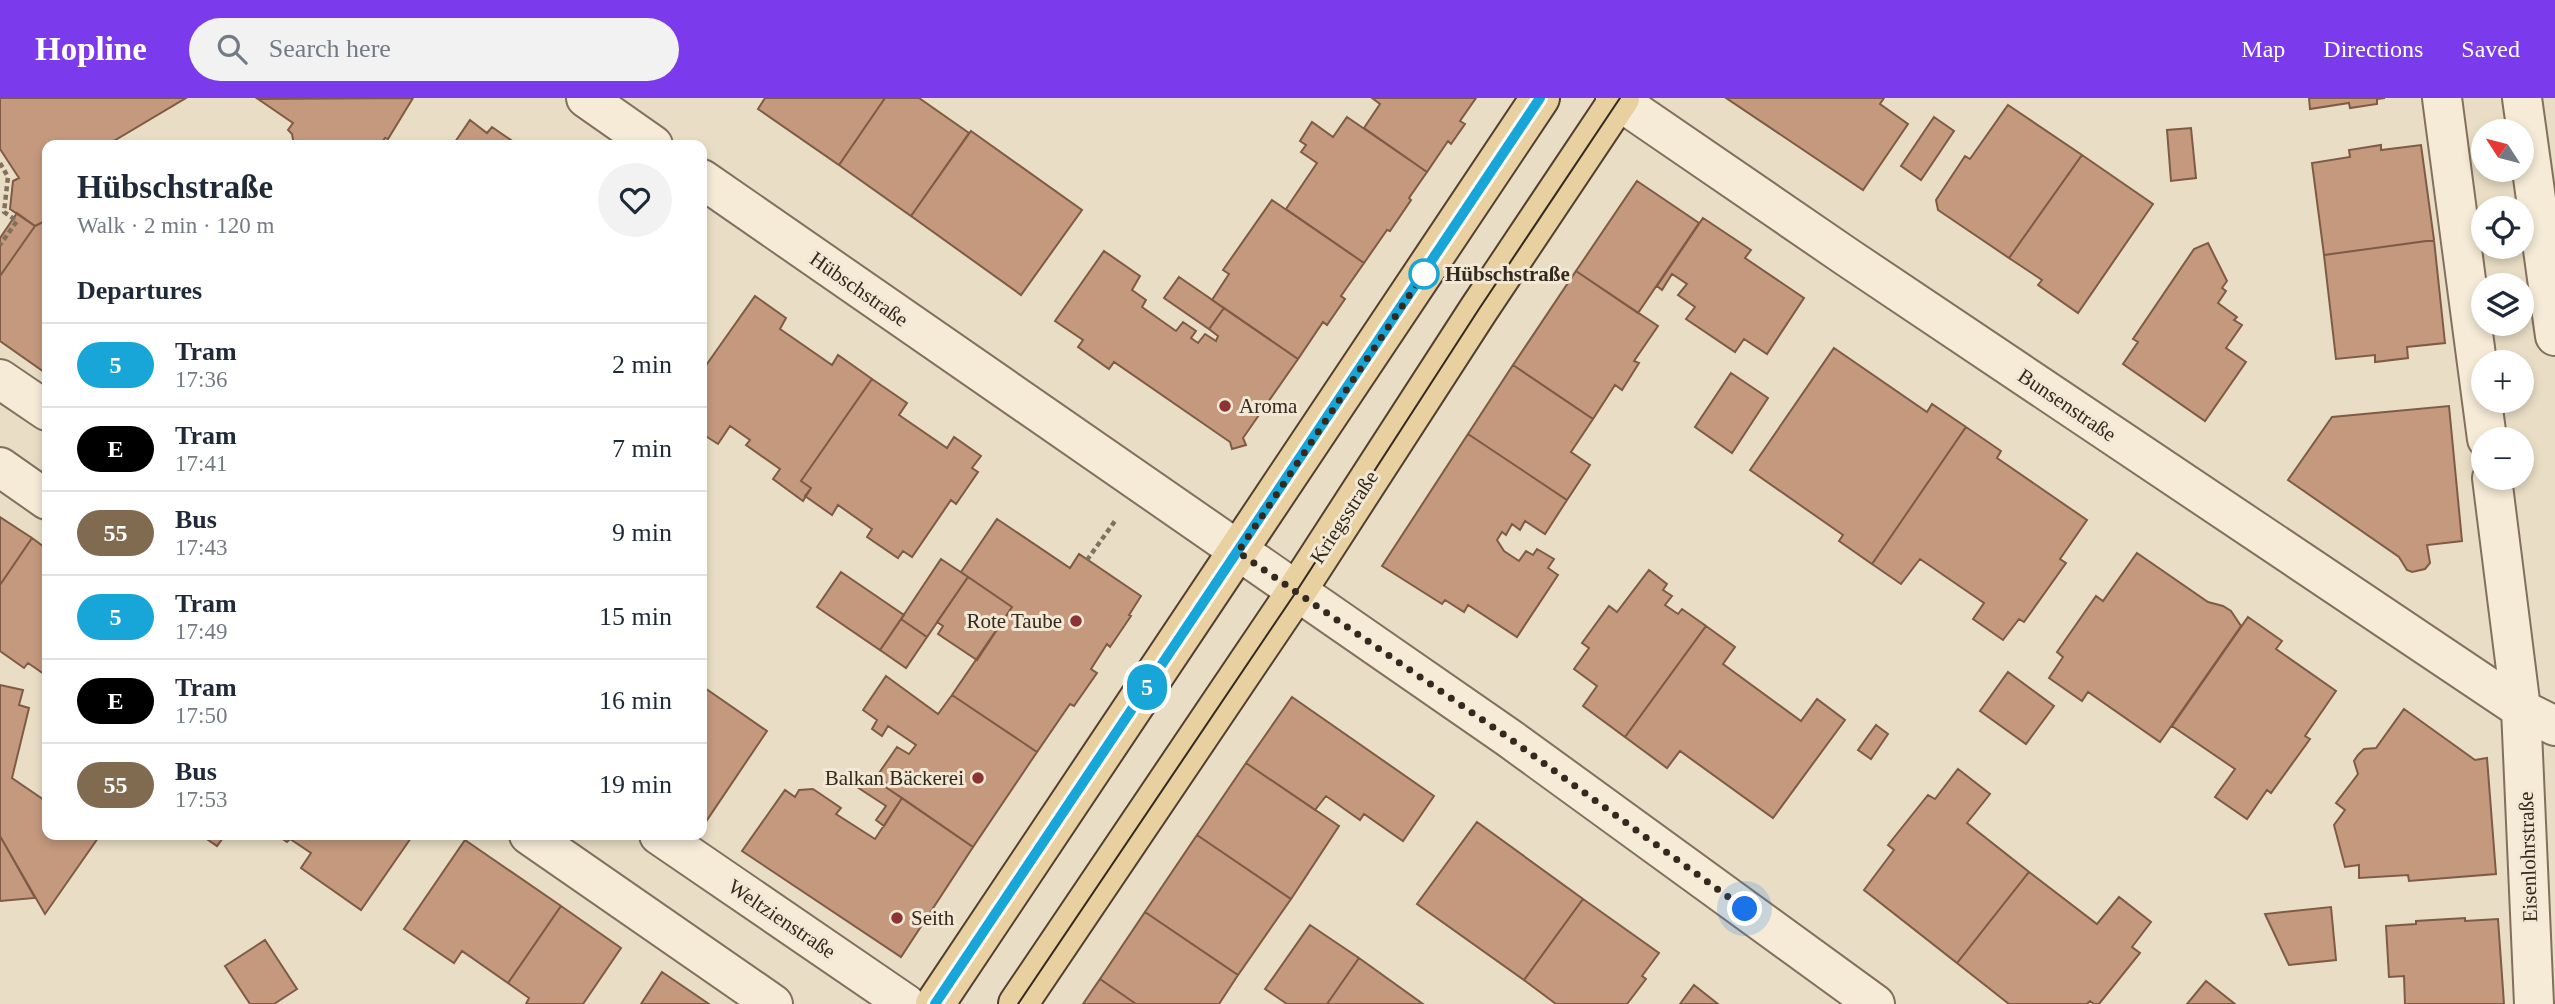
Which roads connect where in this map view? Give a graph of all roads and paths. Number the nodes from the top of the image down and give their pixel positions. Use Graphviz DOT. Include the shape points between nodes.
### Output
graph roads {
  1 [pos="586,98"];
  2 [pos="1540,98"];
  3 [pos="2442,98"];
  4 [pos="2522,98"];
  5 [pos="1618,99"];
  6 [pos="646,140"];
  7 [pos="0,163"];
  8 [pos="707,182"];
  9 [pos="0,245"];
  10 [pos="2555,336"];
  11 [pos="0,379"];
  12 [pos="42,408"];
  13 [pos="2485,427"];
  14 [pos="0,467"];
  15 [pos="2494,490"];
  16 [pos="42,496"];
  17 [pos="1238,552"];
  18 [pos="1296,592"];
  19 [pos="2521,709"];
  20 [pos="2555,726"];
  21 [pos="536,840"];
  22 [pos="666,840"];
  23 [pos="773,1004"];
  24 [pos="906,1004"];
  25 [pos="935,1004"];
  26 [pos="1018,1004"];
  27 [pos="1875,1004"];
  28 [pos="2534,1004"];
  1 -- 6 [label="street"];
  2 -- 17 [label="main road"];
  3 -- 13 [label="street"];
  4 -- 10 [label="street"];
  5 -- 18 [label="main road, Kriegsstraße"];
  5 -- 19 [label="street, Bunsenstraße"];
  7 -- 9 [label="path" via="8,177 4,212 17,221"];
  8 -- 17 [label="street, Hübschstraße"];
  11 -- 12 [label="street"];
  14 -- 16 [label="street"];
  15 -- 19 [label="street, Eisenlohrstraße"];
  17 -- 18 [label="street, Hübschstraße"];
  17 -- 25 [label="main road"];
  18 -- 26 [label="main road, Kriegsstraße"];
  18 -- 27 [label="street, Hübschstraße" via="1509,738"];
  19 -- 20 [label="street"];
  19 -- 28 [label="street, Eisenlohrstraße"];
  21 -- 23 [label="street"];
  22 -- 24 [label="street, Weltzienstraße"];
}
